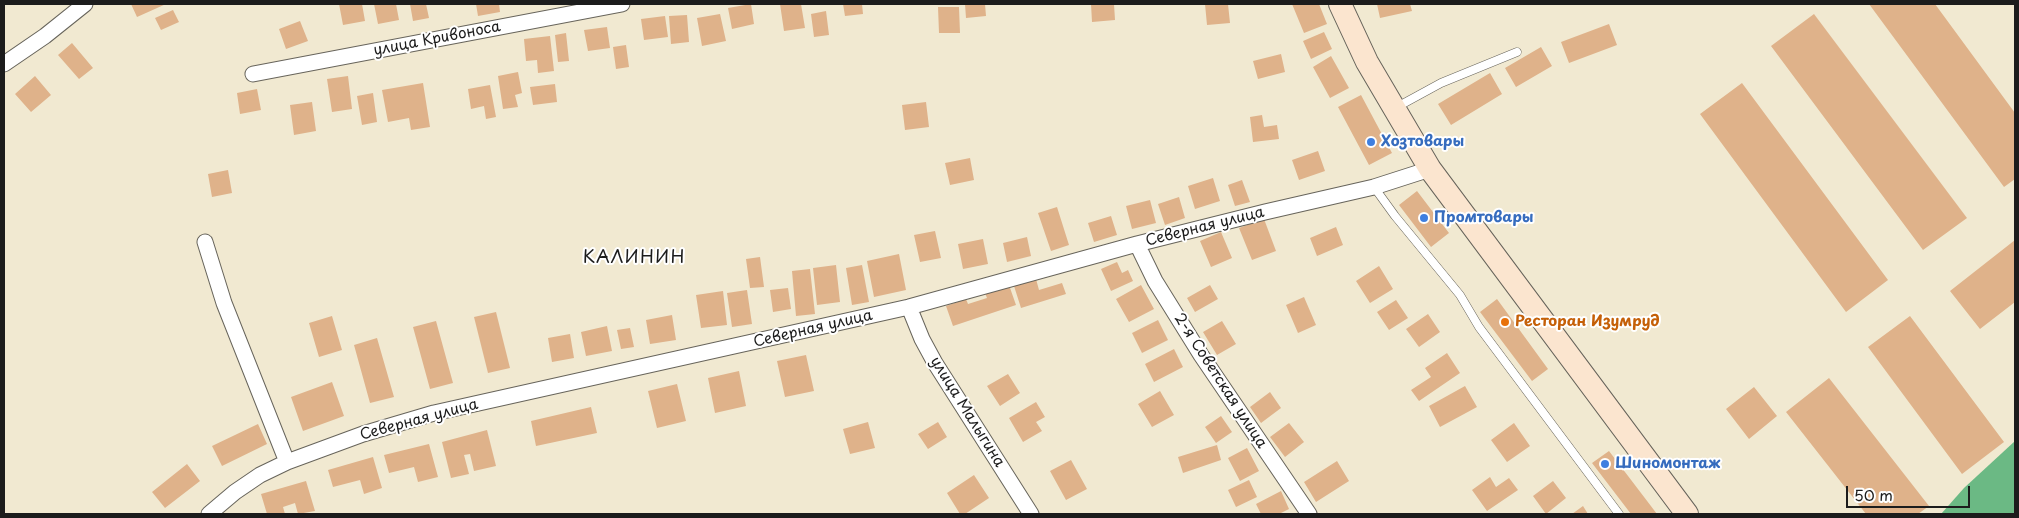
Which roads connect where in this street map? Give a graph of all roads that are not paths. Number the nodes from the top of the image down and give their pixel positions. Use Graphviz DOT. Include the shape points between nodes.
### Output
graph roads {
  1 [pos="85,4"];
  2 [pos="622,4"];
  3 [pos="1340,4"];
  4 [pos="1518,52"];
  5 [pos="4,64"];
  6 [pos="253,74"];
  7 [pos="1393,109"];
  8 [pos="1430,169"];
  9 [pos="1374,187"];
  10 [pos="205,242"];
  11 [pos="1137,244"];
  12 [pos="909,307"];
  13 [pos="288,462"];
  14 [pos="209,514"];
  15 [pos="1031,514"];
  16 [pos="1309,514"];
  17 [pos="1619,514"];
  18 [pos="1687,514"];
  1 -- 5 [label="street"];
  2 -- 6 [label="street, улица Кривоноса"];
  3 -- 7 [label="street"];
  4 -- 7 [label="lane" via="1441,83"];
  7 -- 8 [label="street"];
  8 -- 9 [label="street, Северная улица"];
  8 -- 18 [label="street"];
  9 -- 11 [label="street, Северная улица"];
  9 -- 17 [label="lane" via="1460,295 1479,327"];
  10 -- 13 [label="street" via="224,302"];
  11 -- 12 [label="street, Северная улица"];
  11 -- 16 [label="street, 2-я Советская улица" via="1155,281 1201,355"];
  12 -- 13 [label="street, Северная улица" via="434,413 363,434"];
  12 -- 15 [label="street, улица Малыгина" via="935,363"];
  13 -- 14 [label="street, Северная улица" via="260,475"];
}
